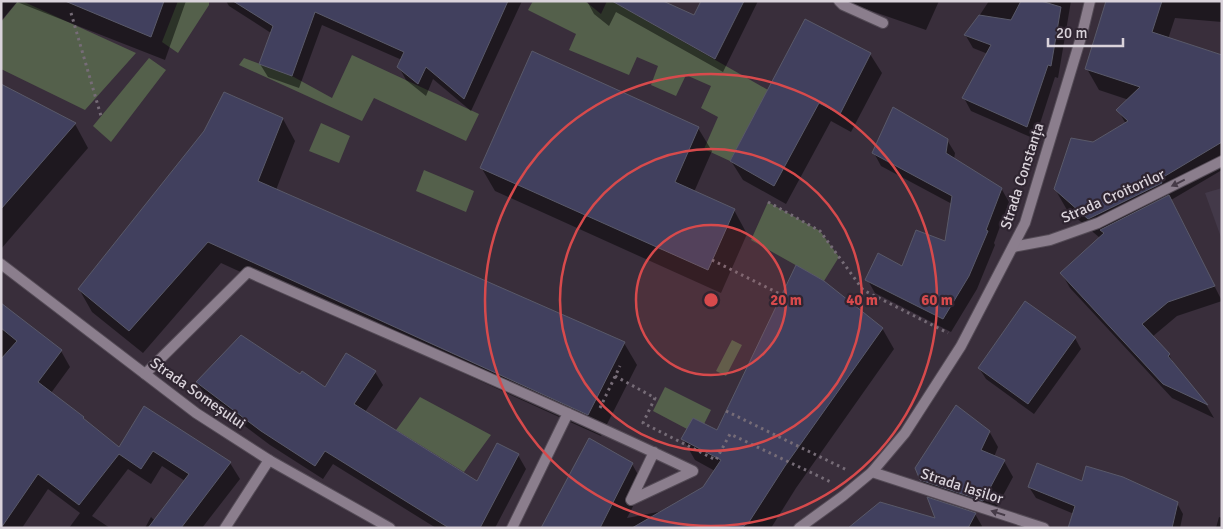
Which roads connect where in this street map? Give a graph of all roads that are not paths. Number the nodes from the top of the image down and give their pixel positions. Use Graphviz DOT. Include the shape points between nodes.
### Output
graph roads {
  1 [pos="839,1"];
  2 [pos="1090,1"];
  3 [pos="883,23"];
  4 [pos="1222,161"];
  5 [pos="1013,248"];
  6 [pos="1,264"];
  7 [pos="144,374"];
  8 [pos="568,413"];
  9 [pos="654,452"];
  10 [pos="269,460"];
  11 [pos="872,472"];
  12 [pos="225,528"];
  13 [pos="390,528"];
  14 [pos="512,528"];
  15 [pos="799,528"];
  16 [pos="1044,528"];
  1 -- 3 [label="street"];
  2 -- 5 [label="street, Strada Constanța" via="1026,223"];
  4 -- 5 [label="street, Strada Croitorilor, one-way" via="1098,223 1050,240"];
  5 -- 11 [label="street, Strada Constanța" via="961,346 905,433"];
  6 -- 7 [label="street, Strada Someșului"];
  7 -- 8 [label="street" via="248,272"];
  7 -- 10 [label="street, Strada Someșului" via="196,413"];
  8 -- 9 [label="street"];
  8 -- 14 [label="street"];
  9 -- 9 [label="street" via="650,460 631,500 693,471"];
  10 -- 12 [label="street"];
  10 -- 13 [label="street, Strada Someșului"];
  11 -- 15 [label="street"];
  16 -- 11 [label="street, Strada Iașilor, one-way"];
}
